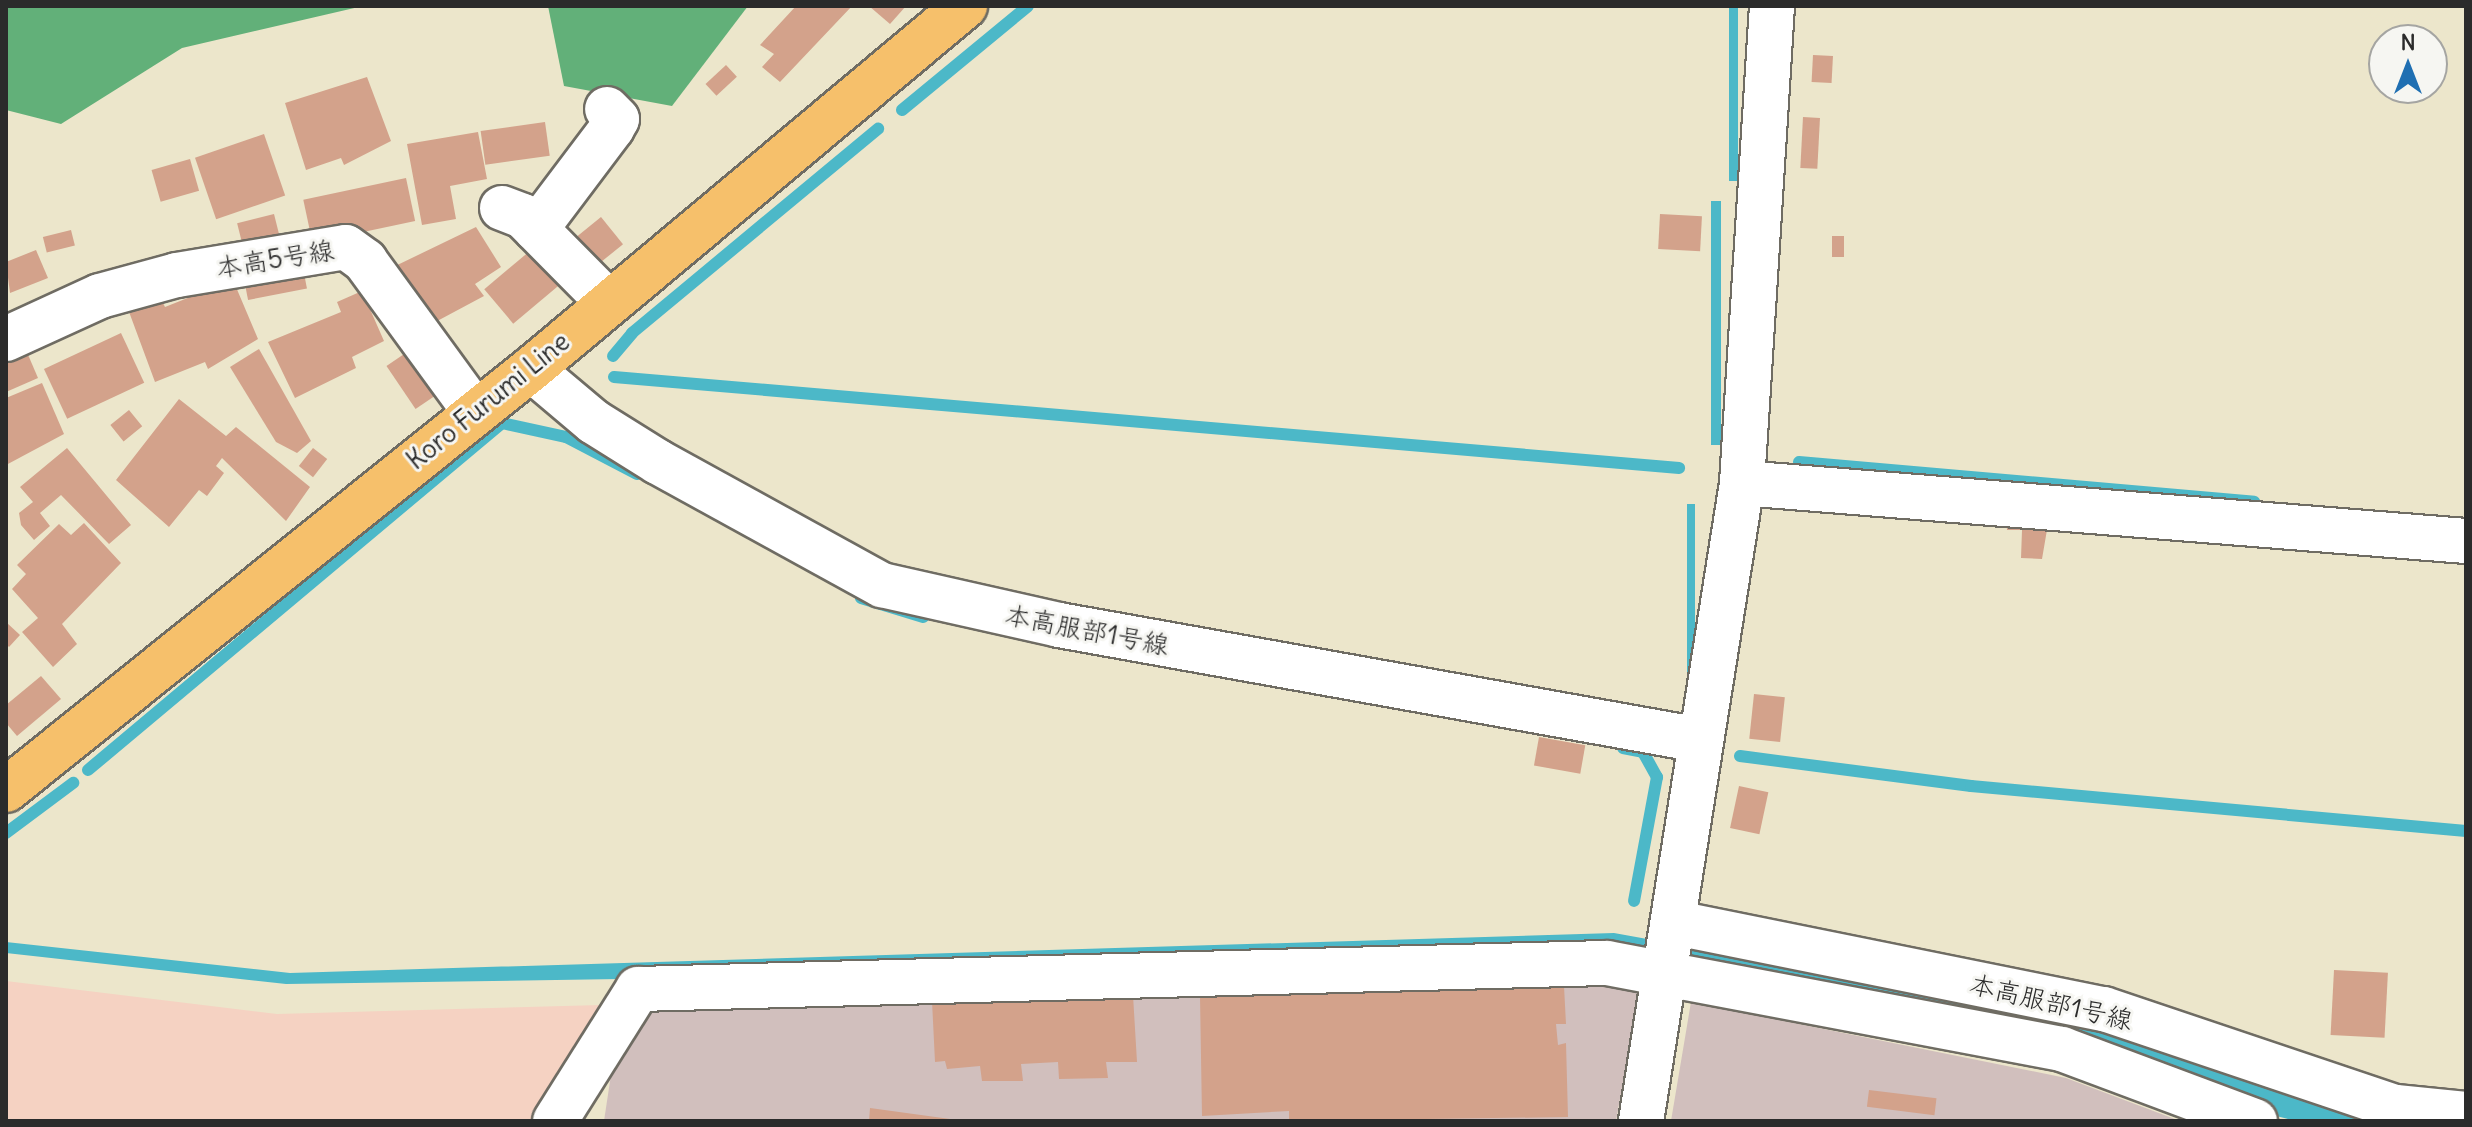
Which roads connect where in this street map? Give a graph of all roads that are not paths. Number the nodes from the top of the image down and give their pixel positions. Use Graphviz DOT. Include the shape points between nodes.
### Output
graph roads {
  1 [pos="965,6"];
  2 [pos="1772,6"];
  3 [pos="607,109"];
  4 [pos="608,302"];
  5 [pos="6,339"];
  6 [pos="531,369"];
  7 [pos="475,412"];
  8 [pos="1742,483"];
  9 [pos="2466,541"];
  10 [pos="1700,740"];
  11 [pos="6,790"];
  12 [pos="1676,923"];
  13 [pos="1668,970"];
  14 [pos="2466,1114"];
  15 [pos="555,1121"];
  16 [pos="1641,1121"];
  17 [pos="2255,1121"];
  1 -- 4 [label="main road, Koro Furumi Line"];
  2 -- 8 [label="street"];
  3 -- 4 [label="street" via="617,119 612,128 519,218"];
  4 -- 6 [label="main road, Koro Furumi Line"];
  5 -- 7 [label="street, 本高5号線" via="100,296 177,275 346,247 365,261"];
  6 -- 7 [label="main road, Koro Furumi Line"];
  6 -- 10 [label="street, 本高服部1号線" via="645,454 882,585 1059,625"];
  7 -- 11 [label="main road, Koro Furumi Line"];
  8 -- 9 [label="street"];
  8 -- 10 [label="street"];
  10 -- 12 [label="street"];
  12 -- 13 [label="street"];
  12 -- 14 [label="street, 本高服部1号線" via="2104,1009 2396,1107"];
  13 -- 15 [label="street" via="1607,963 638,989"];
  13 -- 16 [label="street"];
  13 -- 17 [label="street" via="2062,1049"];
}
